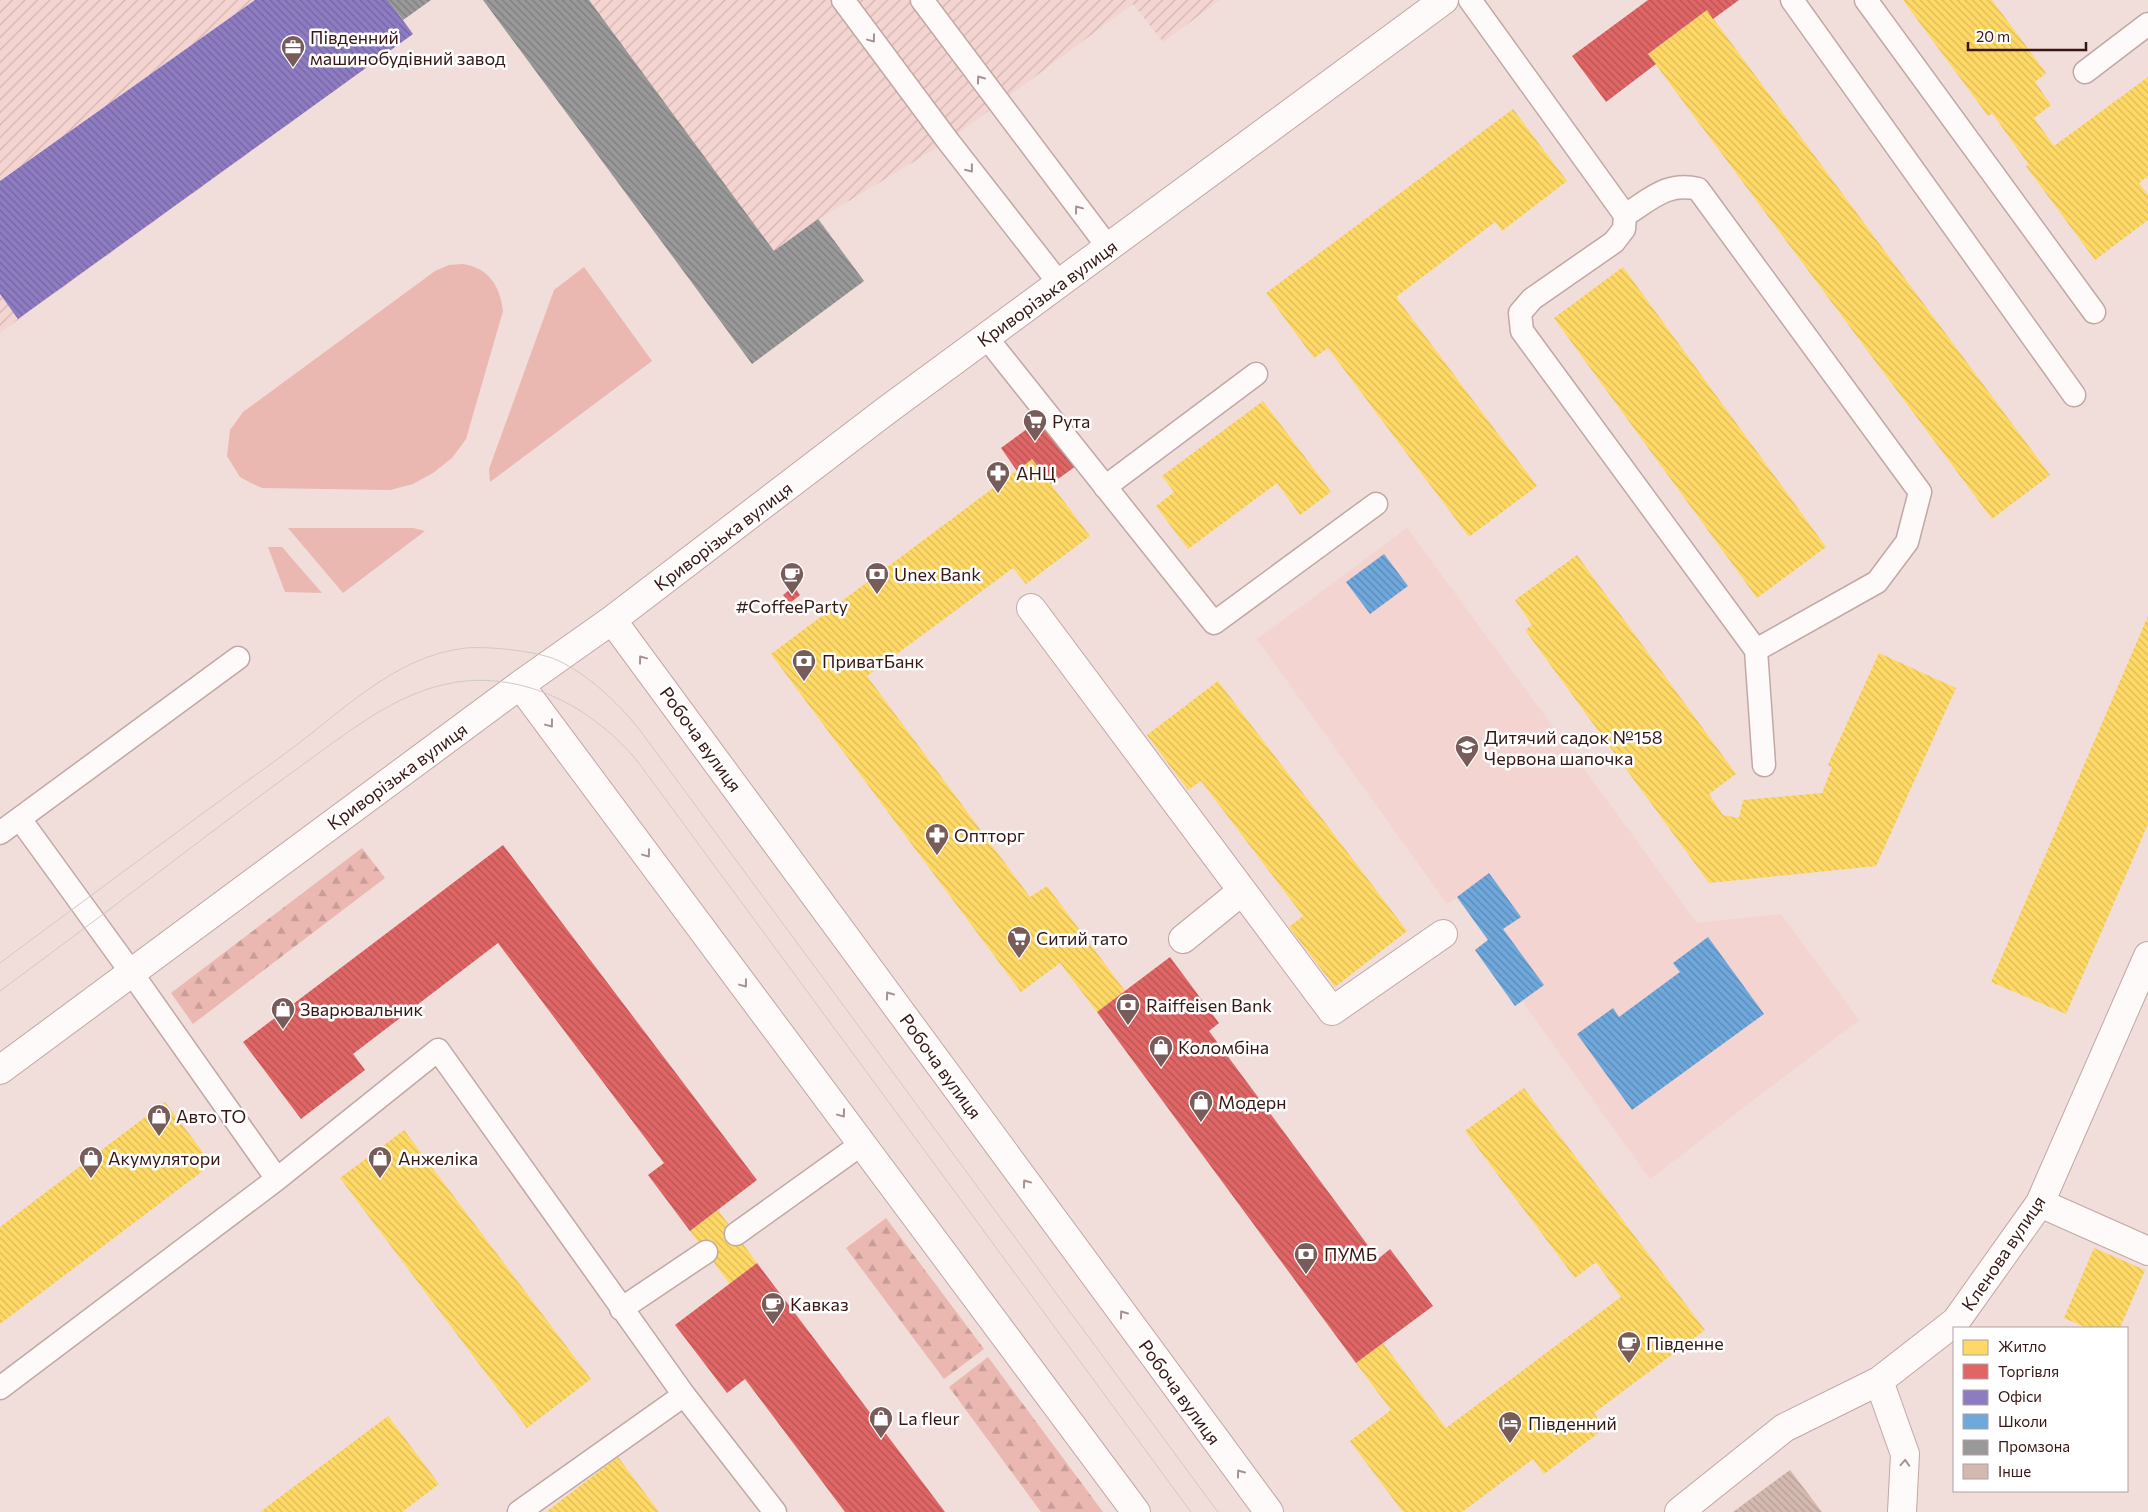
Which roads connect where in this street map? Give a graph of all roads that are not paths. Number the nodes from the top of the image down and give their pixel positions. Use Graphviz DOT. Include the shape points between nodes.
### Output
graph roads {
  1 [pos="843,0"];
  2 [pos="922,0"];
  3 [pos="1444,0"];
  4 [pos="1470,0"];
  5 [pos="1792,0"];
  6 [pos="1866,0"];
  7 [pos="2148,24"];
  8 [pos="2085,72"];
  9 [pos="1625,215"];
  10 [pos="1108,247"];
  11 [pos="1059,284"];
  12 [pos="2094,312"];
  13 [pos="986,338"];
  14 [pos="1256,374"];
  15 [pos="2074,395"];
  16 [pos="1105,487"];
  17 [pos="1376,504"];
  18 [pos="1031,608"];
  19 [pos="612,620"];
  20 [pos="1756,650"];
  21 [pos="238,658"];
  22 [pos="520,685"];
  23 [pos="1764,764"];
  24 [pos="20,819"];
  25 [pos="0,833"];
  26 [pos="1242,891"];
  27 [pos="1443,934"];
  28 [pos="1183,939"];
  29 [pos="2148,956"];
  30 [pos="131,972"];
  31 [pos="0,1070"];
  32 [pos="863,1143"];
  33 [pos="277,1179"];
  34 [pos="2040,1203"];
  35 [pos="736,1234"];
  36 [pos="2148,1251"];
  37 [pos="706,1252"];
  38 [pos="621,1309"];
  39 [pos="1879,1381"];
  40 [pos="0,1388"];
  41 [pos="684,1395"];
  42 [pos="520,1512"];
  43 [pos="775,1512"];
  44 [pos="1136,1512"];
  45 [pos="1269,1512"];
  46 [pos="1679,1512"];
  47 [pos="1902,1512"];
  1 -- 11 [label="lane, one-way"];
  10 -- 2 [label="lane, one-way"];
  3 -- 10 [label="main road, Криворізька вулиця"];
  4 -- 9 [label="lane"];
  5 -- 15 [label="lane"];
  6 -- 12 [label="lane"];
  7 -- 8 [label="lane"];
  9 -- 20 [label="lane" via="1624,229 1614,242 1532,300 1520,313 1522,331"];
  9 -- 20 [label="lane" via="1669,188 1684,186 1698,190 1920,492 1907,542 1877,582"];
  10 -- 11 [label="main road, Криворізька вулиця"];
  11 -- 13 [label="main road, Криворізька вулиця"];
  13 -- 16 [label="lane"];
  13 -- 19 [label="main road, Криворізька вулиця"];
  14 -- 16 [label="lane"];
  16 -- 17 [label="lane" via="1214,623"];
  18 -- 26 [label="main road"];
  19 -- 22 [label="main road, Криворізька вулиця"];
  45 -- 19 [label="main road, Робоча вулиця, one-way"];
  20 -- 23 [label="lane"];
  21 -- 24 [label="lane"];
  22 -- 30 [label="main road, Криворізька вулиця"];
  22 -- 32 [label="main road, one-way"];
  24 -- 25 [label="lane"];
  24 -- 30 [label="lane"];
  26 -- 27 [label="main road" via="1332,1011"];
  26 -- 28 [label="main road"];
  29 -- 34 [label="main road, Кленова вулиця"];
  30 -- 31 [label="main road, Криворізька вулиця"];
  30 -- 33 [label="lane"];
  32 -- 35 [label="lane"];
  32 -- 44 [label="main road"];
  33 -- 38 [label="lane" via="438,1050"];
  33 -- 40 [label="lane"];
  34 -- 36 [label="main road"];
  34 -- 39 [label="main road, Кленова вулиця" via="1956,1321"];
  37 -- 38 [label="lane"];
  38 -- 41 [label="lane"];
  39 -- 46 [label="main road, Кленова вулиця" via="1784,1428"];
  47 -- 39 [label="main road, one-way" via="1905,1454"];
  41 -- 42 [label="lane"];
  41 -- 43 [label="lane"];
}
